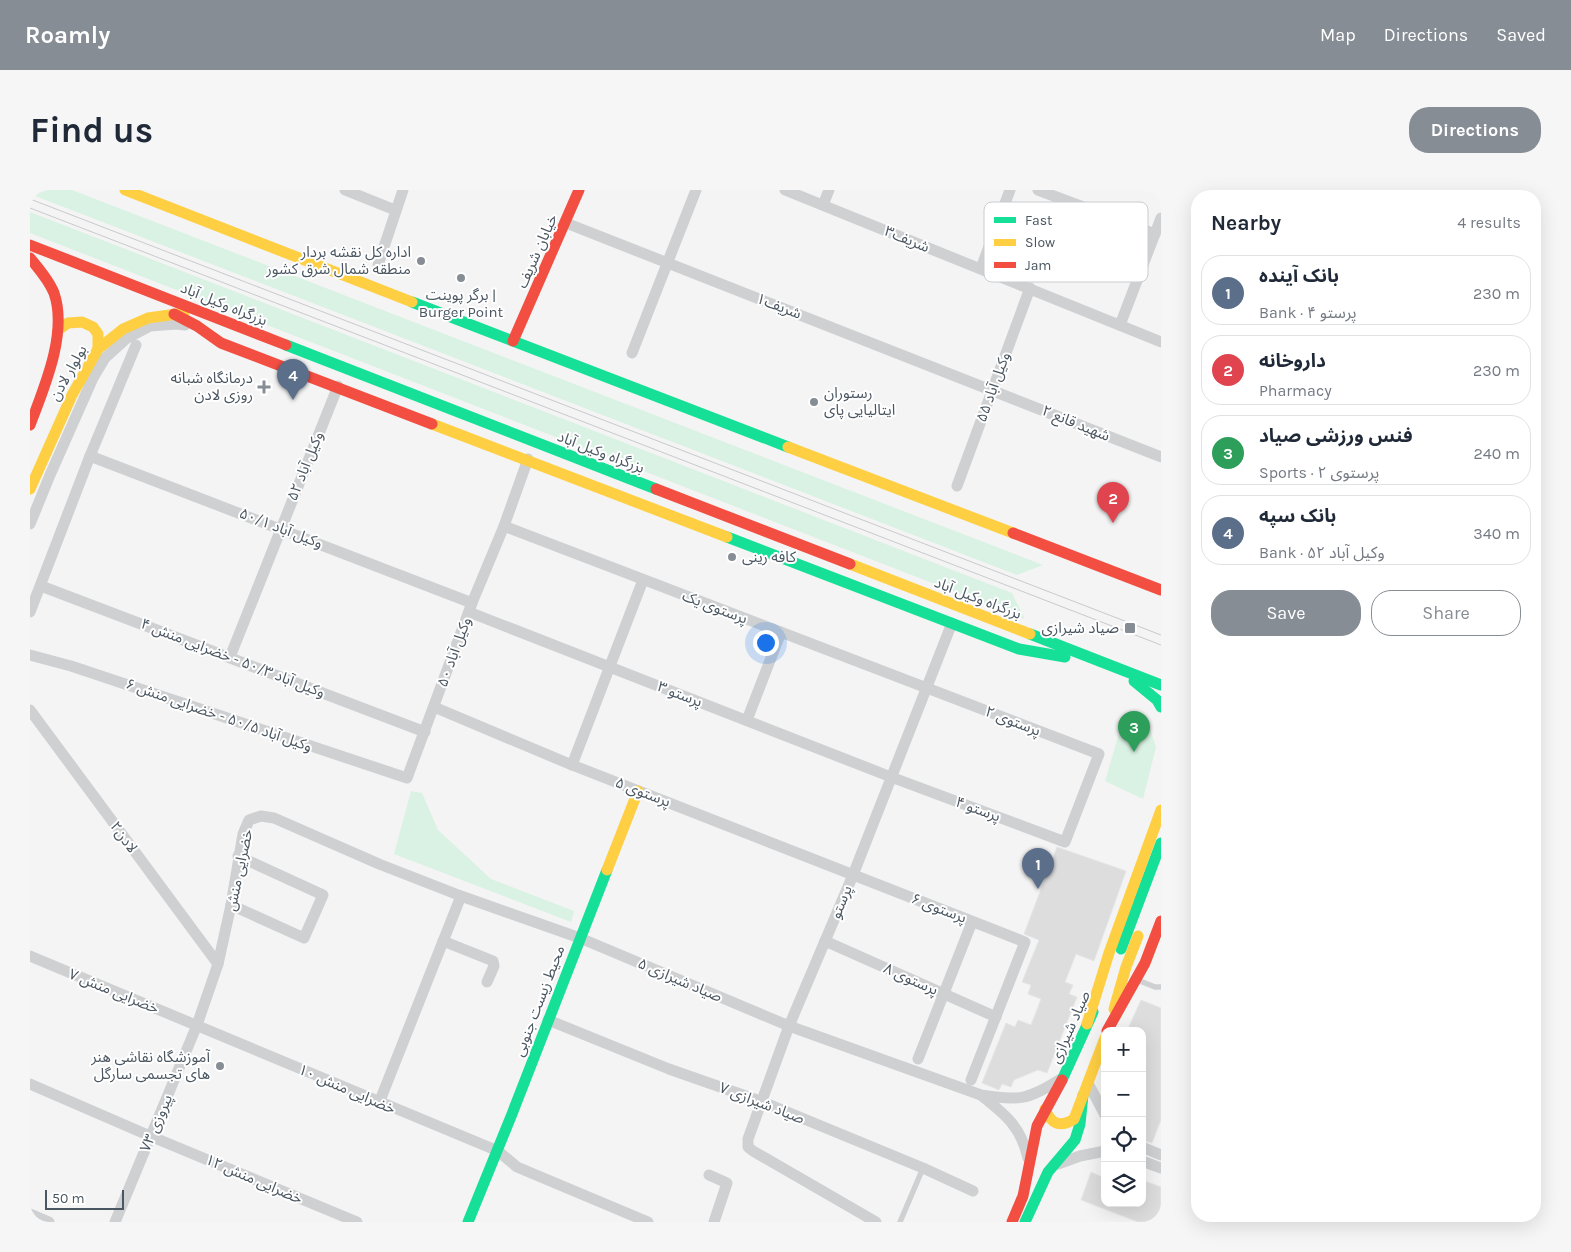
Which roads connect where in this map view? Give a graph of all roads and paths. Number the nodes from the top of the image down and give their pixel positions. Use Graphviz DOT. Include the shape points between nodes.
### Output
graph roads {
  1 [pos="125,190"];
  2 [pos="345,190"];
  3 [pos="403,190"];
  4 [pos="579,190"];
  5 [pos="696,190"];
  6 [pos="784,190"];
  7 [pos="829,190"];
  8 [pos="1010,190"];
  9 [pos="1038,190"];
  10 [pos="1006,202"];
  11 [pos="1067,202"];
  12 [pos="823,205"];
  13 [pos="395,210"];
  14 [pos="1161,218"];
  15 [pos="566,223"];
  16 [pos="1156,239"];
  17 [pos="30,245"];
  18 [pos="30,258"];
  19 [pos="1148,258"];
  20 [pos="984,260"];
  21 [pos="668,263"];
  22 [pos="378,265"];
  23 [pos="981,268"];
  24 [pos="984,269"];
  25 [pos="1015,282"];
  26 [pos="1138,282"];
  27 [pos="1030,288"];
  28 [pos="203,312"];
  29 [pos="174,314"];
  30 [pos="1120,325"];
  31 [pos="197,326"];
  32 [pos="58,330"];
  33 [pos="513,341"];
  34 [pos="1161,342"];
  35 [pos="136,345"];
  36 [pos="98,348"];
  37 [pos="263,352"];
  38 [pos="632,353"];
  39 [pos="338,386"];
  40 [pos="992,390"];
  41 [pos="474,419"];
  42 [pos="30,425"];
  43 [pos="499,448"];
  44 [pos="90,456"];
  45 [pos="1161,457"];
  46 [pos="528,459"];
  47 [pos="957,486"];
  48 [pos="30,489"];
  49 [pos="30,524"];
  50 [pos="504,526"];
  51 [pos="280,528"];
  52 [pos="1122,574"];
  53 [pos="1161,579"];
  54 [pos="643,580"];
  55 [pos="41,586"];
  56 [pos="1161,590"];
  57 [pos="471,607"];
  58 [pos="30,612"];
  59 [pos="952,623"];
  60 [pos="781,632"];
  61 [pos="30,655"];
  62 [pos="230,657"];
  63 [pos="1109,665"];
  64 [pos="610,667"];
  65 [pos="1161,685"];
  66 [pos="926,689"];
  67 [pos="434,707"];
  68 [pos="1161,707"];
  69 [pos="30,710"];
  70 [pos="747,720"];
  71 [pos="425,732"];
  72 [pos="572,765"];
  73 [pos="891,777"];
  74 [pos="407,778"];
  75 [pos="638,791"];
  76 [pos="1161,810"];
  77 [pos="1065,842"];
  78 [pos="1161,843"];
  79 [pos="238,856"];
  80 [pos="379,864"];
  81 [pos="1161,874"];
  82 [pos="852,875"];
  83 [pos="461,896"];
  84 [pos="231,905"];
  85 [pos="1161,921"];
  86 [pos="972,922"];
  87 [pos="580,938"];
  88 [pos="443,941"];
  89 [pos="825,941"];
  90 [pos="30,956"];
  91 [pos="218,964"];
  92 [pos="1136,979"];
  93 [pos="488,982"];
  94 [pos="1161,987"];
  95 [pos="944,994"];
  96 [pos="996,1017"];
  97 [pos="548,1020"];
  98 [pos="1087,1024"];
  99 [pos="197,1025"];
  100 [pos="789,1026"];
  101 [pos="1108,1027"];
  102 [pos="1109,1027"];
  103 [pos="1101,1049"];
  104 [pos="918,1059"];
  105 [pos="1064,1077"];
  106 [pos="971,1080"];
  107 [pos="1088,1083"];
  108 [pos="30,1084"];
  109 [pos="1083,1094"];
  110 [pos="981,1095"];
  111 [pos="763,1102"];
  112 [pos="379,1103"];
  113 [pos="1045,1108"];
  114 [pos="1101,1108"];
  115 [pos="150,1136"];
  116 [pos="1146,1149"];
  117 [pos="498,1151"];
  118 [pos="1101,1152"];
  119 [pos="1161,1155"];
  120 [pos="1145,1162"];
  121 [pos="1052,1166"];
  122 [pos="1030,1167"];
  123 [pos="922,1168"];
  124 [pos="1161,1168"];
  125 [pos="709,1176"];
  126 [pos="973,1191"];
  127 [pos="30,1214"];
  128 [pos="49,1222"];
  129 [pos="115,1222"];
  130 [pos="357,1222"];
  131 [pos="468,1222"];
  132 [pos="648,1222"];
  133 [pos="714,1222"];
  134 [pos="876,1222"];
  135 [pos="900,1222"];
  136 [pos="1012,1222"];
  137 [pos="1025,1222"];
  1 -- 33 [label="main road"];
  2 -- 13 [label="street"];
  3 -- 13 [label="street"];
  4 -- 15 [label="main road, خیابان شریف"];
  5 -- 21 [label="street"];
  6 -- 12 [label="street, شریف٣"];
  7 -- 12 [label="street"];
  8 -- 10 [label="street"];
  9 -- 11 [label="street"];
  12 -- 23 [label="street, شریف٣"];
  13 -- 22 [label="street"];
  14 -- 16 [label="street"];
  15 -- 21 [label="street, شریف١"];
  15 -- 33 [label="main road, خیابان شریف"];
  16 -- 19 [label="street"];
  17 -- 28 [label="main road, بزرگراه وکیل آباد"];
  18 -- 32 [label="main road, بولوار لادن" via="56,300"];
  20 -- 23 [label="street"];
  21 -- 38 [label="street"];
  21 -- 40 [label="street, شریف١"];
  23 -- 24 [label="street, شریف٣"];
  25 -- 27 [label="street, شریف٣"];
  26 -- 30 [label="street"];
  27 -- 30 [label="street, شریف٣"];
  27 -- 40 [label="street, ۵۵ وکیل آباد"];
  28 -- 29 [label="main road, بولوار لادن"];
  28 -- 41 [label="main road, بزرگراه وکیل آباد"];
  29 -- 31 [label="main road"];
  29 -- 36 [label="main road, بولوار لادن" via="148,318 123,329"];
  30 -- 34 [label="street, شریف٣"];
  31 -- 37 [label="street"];
  31 -- 39 [label="main road" via="221,343"];
  31 -- 49 [label="street" via="150,326 127,338 105,358 93,378"];
  32 -- 36 [label="main road" via="68,323 82,322 94,327 98,334"];
  32 -- 42 [label="main road, بولوار لادن" via="45,387"];
  33 -- 52 [label="main road"];
  35 -- 44 [label="street"];
  36 -- 48 [label="main road, بولوار لادن" via="72,395"];
  39 -- 43 [label="main road"];
  39 -- 51 [label="street, ۵۲ وکیل آباد"];
  40 -- 45 [label="street, شهید قانع ۲"];
  40 -- 47 [label="street, ۵۵ وکیل آباد"];
  41 -- 43 [label="main road"];
  41 -- 63 [label="main road, بزرگراه وکیل آباد"];
  43 -- 46 [label="main road"];
  44 -- 51 [label="street, وکیل آباد ۵۰/۱"];
  44 -- 55 [label="street"];
  46 -- 50 [label="street, ۵۰ وکیل آباد"];
  46 -- 59 [label="main road"];
  50 -- 54 [label="street, پرستوی یک"];
  50 -- 57 [label="street, ۵۰ وکیل آباد"];
  51 -- 57 [label="street, وکیل آباد ۵۰/۱"];
  51 -- 62 [label="street, ۵۲ وکیل آباد"];
  52 -- 53 [label="main road"];
  52 -- 56 [label="main road"];
  54 -- 60 [label="street, پرستوی یک"];
  54 -- 64 [label="street"];
  55 -- 58 [label="street"];
  55 -- 62 [label="street, وکیل آباد ۵۰/۳ - خضرایی منش ۴"];
  57 -- 64 [label="street, پرستو ۳"];
  57 -- 67 [label="street, ۵۰ وکیل آباد"];
  59 -- 63 [label="main road" via="1019,649"];
  59 -- 66 [label="street, پرستو"];
  60 -- 66 [label="street, پرستوی یک"];
  60 -- 70 [label="street"];
  61 -- 74 [label="street, وکیل آباد ۵۰/۵ - خضرایی منش ۶"];
  62 -- 71 [label="street, وکیل آباد ۵۰/۳ - خضرایی منش ۴"];
  63 -- 65 [label="main road, بزرگراه وکیل آباد"];
  63 -- 68 [label="main road" via="1142,686"];
  64 -- 70 [label="street, پرستو ۳"];
  64 -- 72 [label="street"];
  66 -- 73 [label="street, پرستو"];
  66 -- 77 [label="street, پرستوی ۲" via="1099,754"];
  67 -- 71 [label="street, ۵۰ وکیل آباد"];
  67 -- 72 [label="street, پرستوی ۵"];
  69 -- 91 [label="street, لادن۲"];
  70 -- 73 [label="street, پرستو ۳"];
  71 -- 74 [label="street, ۵۰ وکیل آباد"];
  72 -- 75 [label="street, پرستوی ۵"];
  73 -- 77 [label="street, پرستو ۴"];
  73 -- 82 [label="street, پرستو"];
  75 -- 82 [label="street, پرستوی ۵"];
  75 -- 87 [label="main road, محیط زیست جنوبی"];
  76 -- 98 [label="main road"];
  78 -- 98 [label="main road, صیاد شیرازی" via="1116,962"];
  79 -- 80 [label="street, خضرایی منش" via="250,820 261,816 274,818"];
  79 -- 84 [label="street, خضرایی منش"];
  79 -- 84 [label="street" via="323,895 304,938"];
  80 -- 83 [label="street, صیاد شیرازی ۵"];
  81 -- 101 [label="main road"];
  82 -- 86 [label="street, پرستوی ۶"];
  82 -- 89 [label="street, پرستو"];
  83 -- 87 [label="street, صیاد شیرازی ۵"];
  83 -- 88 [label="street"];
  84 -- 91 [label="street, خضرایی منش"];
  85 -- 92 [label="main road"];
  86 -- 95 [label="street"];
  86 -- 96 [label="street, پرستوی ۶" via="1025,942"];
  87 -- 97 [label="main road, محیط زیست جنوبی"];
  87 -- 100 [label="street, صیاد شیرازی ۵"];
  88 -- 93 [label="street" via="493,961"];
  88 -- 112 [label="street"];
  89 -- 95 [label="street, پرستوی ۸"];
  89 -- 100 [label="street, پرستو"];
  90 -- 99 [label="street, خضرایی منش ۷"];
  91 -- 99 [label="street, خضرایی منش"];
  92 -- 94 [label="lane"];
  92 -- 102 [label="main road"];
  95 -- 96 [label="street, پرستوی ۸"];
  95 -- 104 [label="street"];
  96 -- 106 [label="street"];
  97 -- 111 [label="street, صیاد شیرازی ۷" via="669,1069"];
  97 -- 117 [label="main road, محیط زیست جنوبی"];
  98 -- 105 [label="main road, صیاد شیرازی"];
  99 -- 112 [label="street, خضرایی منش ۱۰"];
  99 -- 115 [label="street, پیروزی ۷۳"];
  100 -- 110 [label="street, صیاد شیرازی ۵"];
  100 -- 111 [label="street, پرستو"];
  103 -- 107 [label="main road"];
  105 -- 110 [label="street, صیاد شیرازی ۵" via="1039,1094 1004,1099"];
  105 -- 113 [label="main road, صیاد شیرازی"];
  107 -- 109 [label="main road"];
  107 -- 114 [label="street"];
  108 -- 115 [label="street, خضرایی منش ۱۲"];
  109 -- 113 [label="main road" via="1074,1118 1066,1124 1056,1124 1048,1118"];
  109 -- 121 [label="main road" via="1080,1127 1075,1140 1066,1154"];
  110 -- 122 [label="street, صیاد شیرازی ۵" via="1000,1111 1024,1140"];
  111 -- 123 [label="street, صیاد شیرازی ۷"];
  111 -- 134 [label="street, پرستو" via="748,1139 748,1147"];
  112 -- 117 [label="street, خضرایی منش ۱۰"];
  113 -- 122 [label="main road, صیاد شیرازی" via="1037,1126"];
  115 -- 129 [label="street, پیروزی ۷۳"];
  115 -- 130 [label="street, خضرایی منش ۱۲"];
  116 -- 119 [label="street"];
  117 -- 131 [label="main road, محیط زیست جنوبی"];
  117 -- 132 [label="street, خضرایی منش ۱۰" via="516,1166"];
  118 -- 121 [label="street"];
  120 -- 124 [label="street"];
  121 -- 137 [label="main road"];
  122 -- 136 [label="main road, صیاد شیرازی"];
  123 -- 126 [label="street, صیاد شیرازی ۷"];
  123 -- 135 [label="lane"];
  125 -- 133 [label="street" via="727,1182"];
  127 -- 128 [label="street"];
}
